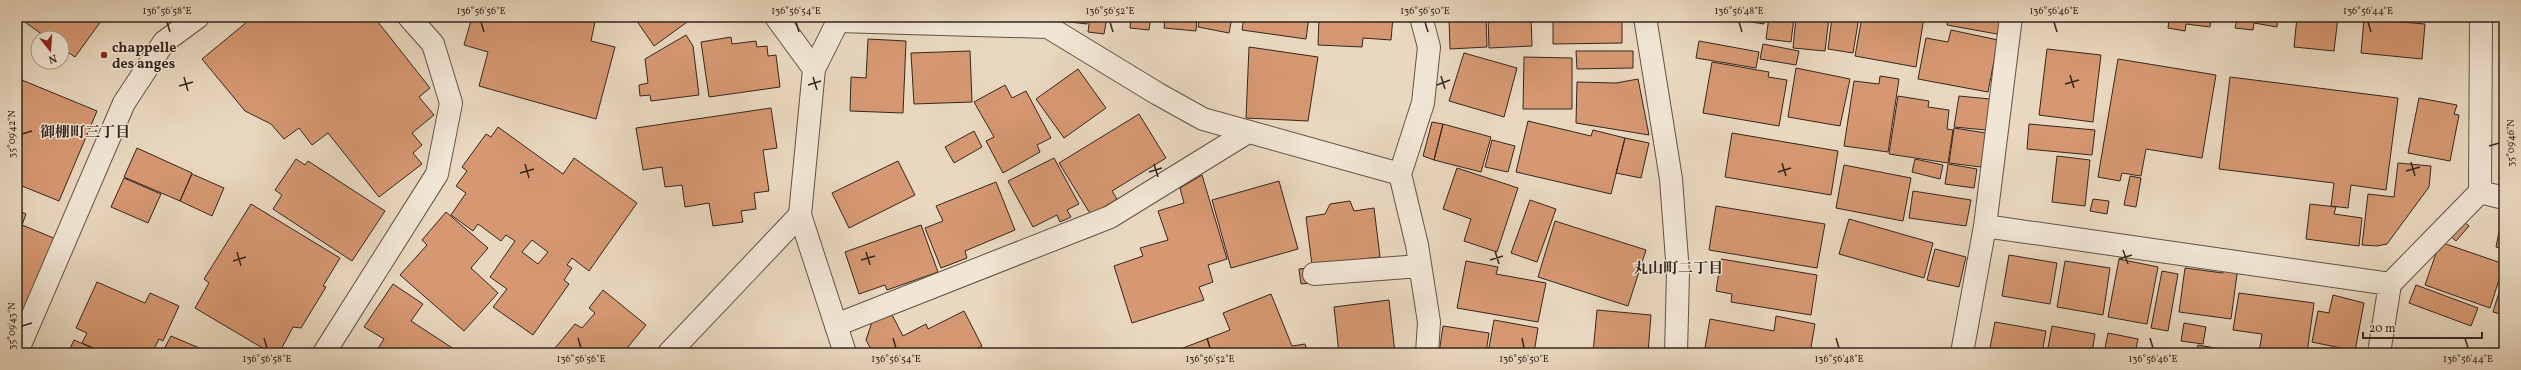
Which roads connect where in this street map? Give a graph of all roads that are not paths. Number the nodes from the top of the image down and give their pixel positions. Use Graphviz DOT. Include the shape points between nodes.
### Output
graph roads {
  1 [pos="198,17"];
  2 [pos="409,17"];
  3 [pos="776,17"];
  4 [pos="1422,17"];
  5 [pos="1645,17"];
  6 [pos="2011,17"];
  7 [pos="2481,17"];
  8 [pos="839,19"];
  9 [pos="814,69"];
  10 [pos="1248,132"];
  11 [pos="1400,174"];
  12 [pos="2480,192"];
  13 [pos="2504,198"];
  14 [pos="800,216"];
  15 [pos="1985,226"];
  16 [pos="1420,266"];
  17 [pos="1314,274"];
  18 [pos="2390,284"];
  19 [pos="836,325"];
  20 [pos="17,352"];
  21 [pos="324,353"];
  22 [pos="669,353"];
  23 [pos="845,353"];
  24 [pos="1427,353"];
  25 [pos="1676,353"];
  26 [pos="1962,353"];
  27 [pos="2379,353"];
  1 -- 20 [label="street" via="164,42 124,103"];
  2 -- 21 [label="street" via="433,44 451,103 437,174"];
  3 -- 9 [label="street"];
  4 -- 11 [label="street" via="1428,47 1422,103"];
  5 -- 25 [label="street" via="1671,179 1678,273"];
  6 -- 15 [label="street"];
  7 -- 12 [label="street"];
  8 -- 9 [label="street"];
  8 -- 10 [label="street" via="1048,27 1197,115"];
  9 -- 14 [label="street"];
  10 -- 11 [label="street"];
  10 -- 19 [label="street" via="1110,217"];
  11 -- 16 [label="street"];
  12 -- 13 [label="street"];
  12 -- 18 [label="street"];
  14 -- 19 [label="street"];
  14 -- 22 [label="street"];
  15 -- 18 [label="street"];
  15 -- 26 [label="street"];
  16 -- 17 [label="street"];
  16 -- 24 [label="street" via="1429,322"];
  18 -- 27 [label="street"];
  19 -- 23 [label="street"];
}
